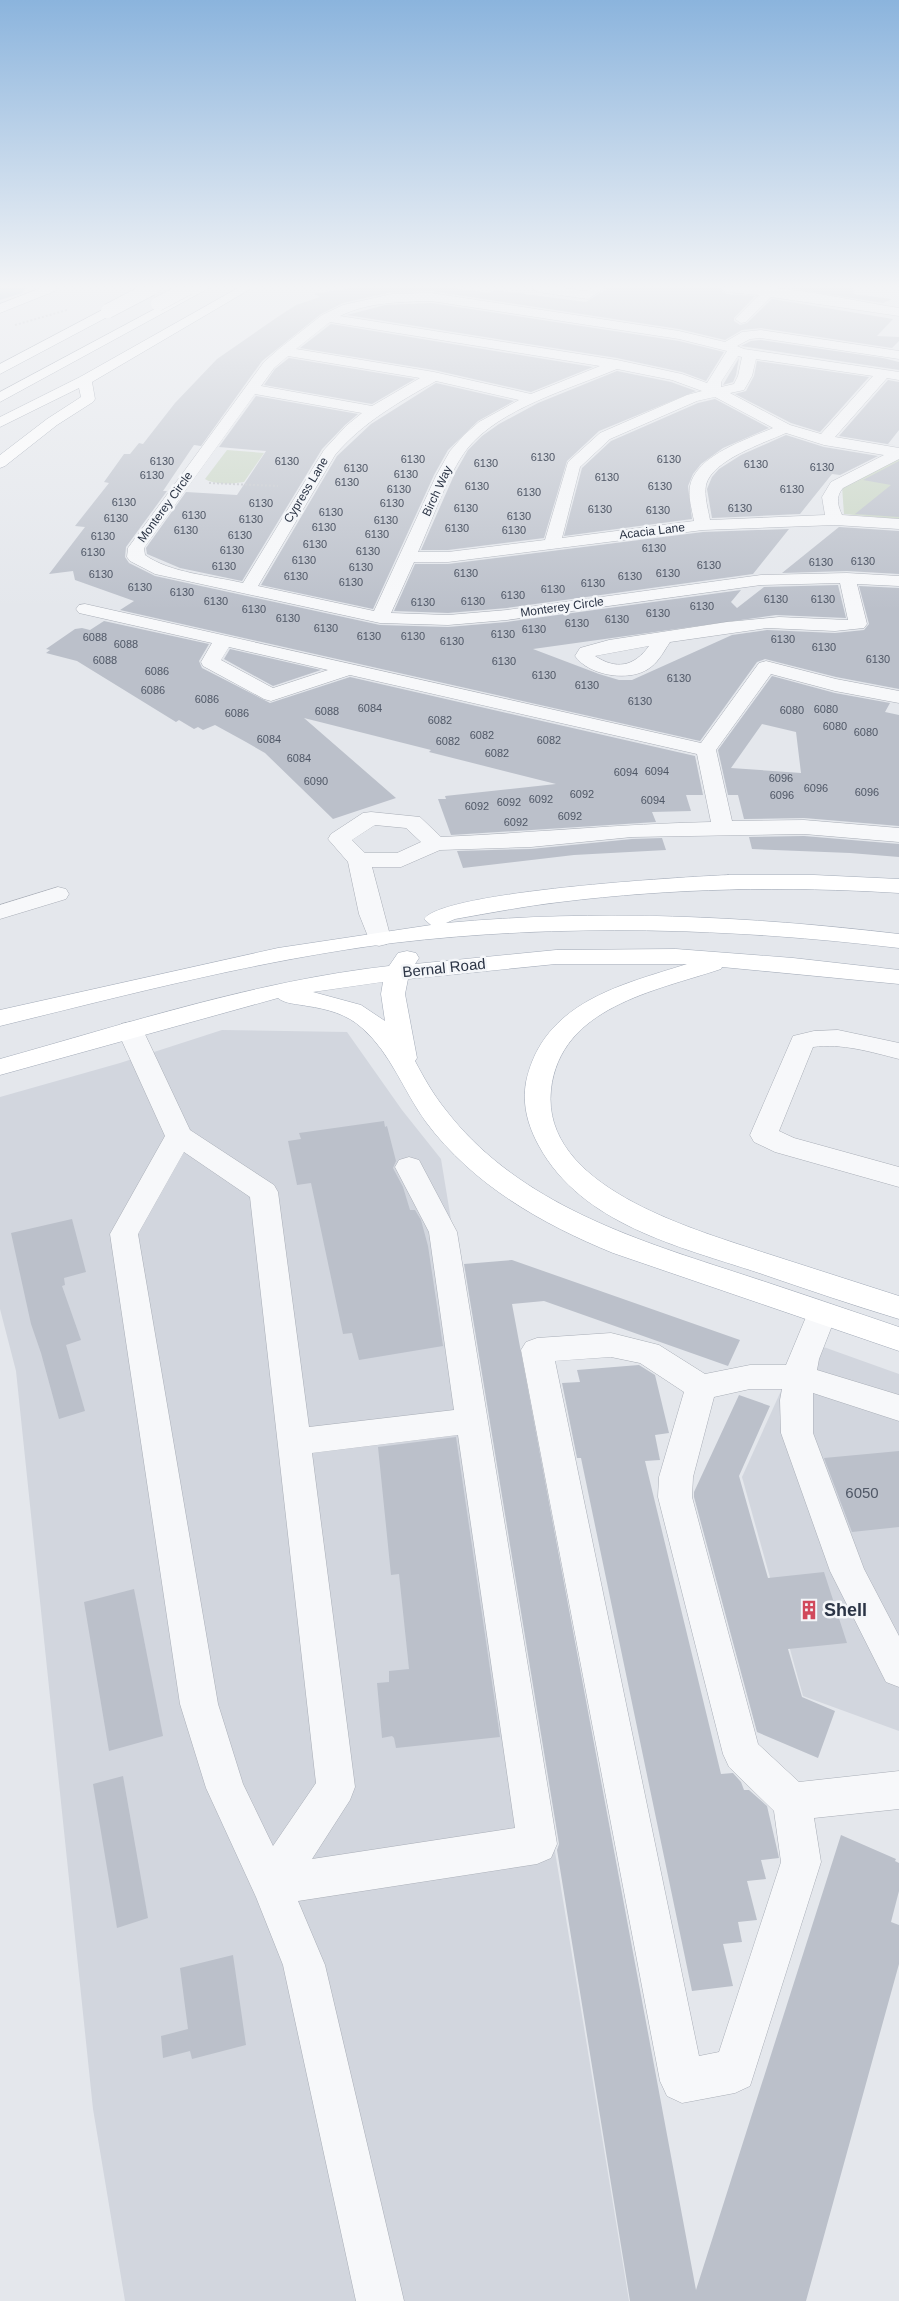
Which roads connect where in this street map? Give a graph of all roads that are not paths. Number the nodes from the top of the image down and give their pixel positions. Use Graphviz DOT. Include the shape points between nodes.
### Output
graph roads {
  1 [pos="54,395"];
  2 [pos="72,395"];
  3 [pos="87,395"];
  4 [pos="247,395"];
  5 [pos="282,395"];
  6 [pos="400,395"];
  7 [pos="518,395"];
  8 [pos="543,395"];
  9 [pos="700,395"];
  10 [pos="722,395"];
  11 [pos="864,395"];
  12 [pos="534,399"];
  13 [pos="373,411"];
  14 [pos="0,423"];
  15 [pos="785,428"];
  16 [pos="10,434"];
  17 [pos="824,440"];
  18 [pos="899,453"];
  19 [pos="0,463"];
  20 [pos="834,520"];
  21 [pos="899,524"];
  22 [pos="703,525"];
  23 [pos="552,544"];
  24 [pos="407,557"];
  25 [pos="847,578"];
  26 [pos="899,581"];
  27 [pos="247,590"];
  28 [pos="85,609"];
  29 [pos="380,618"];
  30 [pos="663,639"];
  31 [pos="222,641"];
  32 [pos="346,670"];
  33 [pos="899,696"];
  34 [pos="706,750"];
  35 [pos="724,828"];
  36 [pos="899,835"];
  37 [pos="436,844"];
  38 [pos="360,860"];
  39 [pos="899,886"];
  40 [pos="58,894"];
  41 [pos="0,912"];
  42 [pos="448,930"];
  43 [pos="390,937"];
  44 [pos="899,941"];
  45 [pos="725,959"];
  46 [pos="397,973"];
  47 [pos="899,977"];
  48 [pos="272,992"];
  49 [pos="0,1018"];
  50 [pos="130,1030"];
  51 [pos="899,1051"];
  52 [pos="404,1062"];
  53 [pos="0,1067"];
  54 [pos="179,1136"];
  55 [pos="408,1167"];
  56 [pos="899,1177"];
  57 [pos="899,1308"];
  58 [pos="822,1313"];
  59 [pos="899,1339"];
  60 [pos="800,1377"];
  61 [pos="701,1387"];
  62 [pos="899,1408"];
  63 [pos="472,1421"];
  64 [pos="295,1442"];
  65 [pos="899,1670"];
  66 [pos="899,1790"];
  67 [pos="792,1802"];
  68 [pos="271,1885"];
  69 [pos="380,2301"];
  1 -- 14 [label="main road"];
  2 -- 16 [label="main road"];
  3 -- 19 [label="main road" via="88,399 52,422"];
  4 -- 27 [label="street, Monterey Circle" via="136,548 136,557 161,570"];
  5 -- 13 [label="street"];
  6 -- 13 [label="street, Cypress Lane"];
  7 -- 12 [label="street"];
  8 -- 12 [label="street, Birch Way"];
  9 -- 23 [label="street" via="605,436 573,465"];
  10 -- 15 [label="street"];
  11 -- 17 [label="street"];
  12 -- 24 [label="street, Birch Way" via="500,415 468,438 456,454"];
  13 -- 27 [label="street, Cypress Lane" via="352,426 328,453"];
  15 -- 17 [label="street"];
  15 -- 22 [label="street" via="720,459 705,471 698,485"];
  17 -- 18 [label="street"];
  18 -- 20 [label="street" via="830,491 828,499"];
  20 -- 21 [label="street, Acacia Lane"];
  20 -- 22 [label="street, Acacia Lane"];
  22 -- 23 [label="street, Acacia Lane"];
  23 -- 24 [label="street, Acacia Lane" via="448,557"];
  24 -- 29 [label="street, Birch Way"];
  25 -- 26 [label="street, Monterey Circle"];
  25 -- 29 [label="street, Monterey Circle" via="761,580 448,620"];
  25 -- 30 [label="street" via="858,624 768,623"];
  27 -- 29 [label="street, Monterey Circle"];
  28 -- 31 [label="street"];
  31 -- 32 [label="street"];
  31 -- 32 [label="street" via="210,662 271,695"];
  32 -- 34 [label="street"];
  33 -- 34 [label="street" via="835,685 766,666"];
  34 -- 35 [label="street"];
  35 -- 36 [label="street" via="804,827"];
  35 -- 37 [label="street" via="632,830 531,840"];
  37 -- 38 [label="street" via="401,860"];
  37 -- 38 [label="street" via="412,822 371,818 339,839"];
  38 -- 43 [label="street" via="370,914"];
  39 -- 43 [label="main road" via="731,882 613,889 449,913"];
  40 -- 41 [label="street"];
  42 -- 43 [label="main road"];
  42 -- 44 [label="main road" via="550,924 679,924 821,932"];
  42 -- 46 [label="main road" via="413,951"];
  43 -- 49 [label="main road" via="223,966"];
  45 -- 46 [label="main road, Bernal Road" via="556,957"];
  45 -- 47 [label="main road, Bernal Road"];
  45 -- 57 [label="main road" via="616,996 578,1018 562,1033 549,1051 537,1096 541,1122 551,1143 573,1172 596,1194 628,1212 697,1241"];
  46 -- 48 [label="main road, Bernal Road" via="334,980"];
  46 -- 52 [label="main road" via="393,994"];
  48 -- 50 [label="main road, Bernal Road"];
  48 -- 52 [label="main road" via="351,1009 383,1033"];
  50 -- 53 [label="main road, Bernal Road"];
  50 -- 54 [label="street"];
  51 -- 56 [label="street" via="843,1039 816,1037 802,1042 764,1135 785,1145"];
  52 -- 58 [label="main road" via="426,1102 446,1129 505,1182 537,1204 574,1226 615,1242"];
  54 -- 64 [label="street" via="264,1192"];
  54 -- 68 [label="street" via="124,1234 199,1704 225,1788"];
  55 -- 63 [label="street" via="442,1232"];
  58 -- 59 [label="main road"];
  58 -- 60 [label="street" via="810,1339"];
  60 -- 61 [label="street" via="750,1377"];
  60 -- 62 [label="street"];
  60 -- 65 [label="street" via="796,1400 798,1433 847,1571"];
  61 -- 67 [label="street" via="676,1477 676,1497 742,1754"];
  61 -- 67 [label="street" via="648,1353 611,1345 537,1350 682,2081 735,2071 801,1862"];
  63 -- 64 [label="street"];
  63 -- 68 [label="street" via="537,1844"];
  64 -- 68 [label="street" via="336,1787"];
  66 -- 67 [label="street"];
  68 -- 69 [label="street" via="304,1965"];
}
